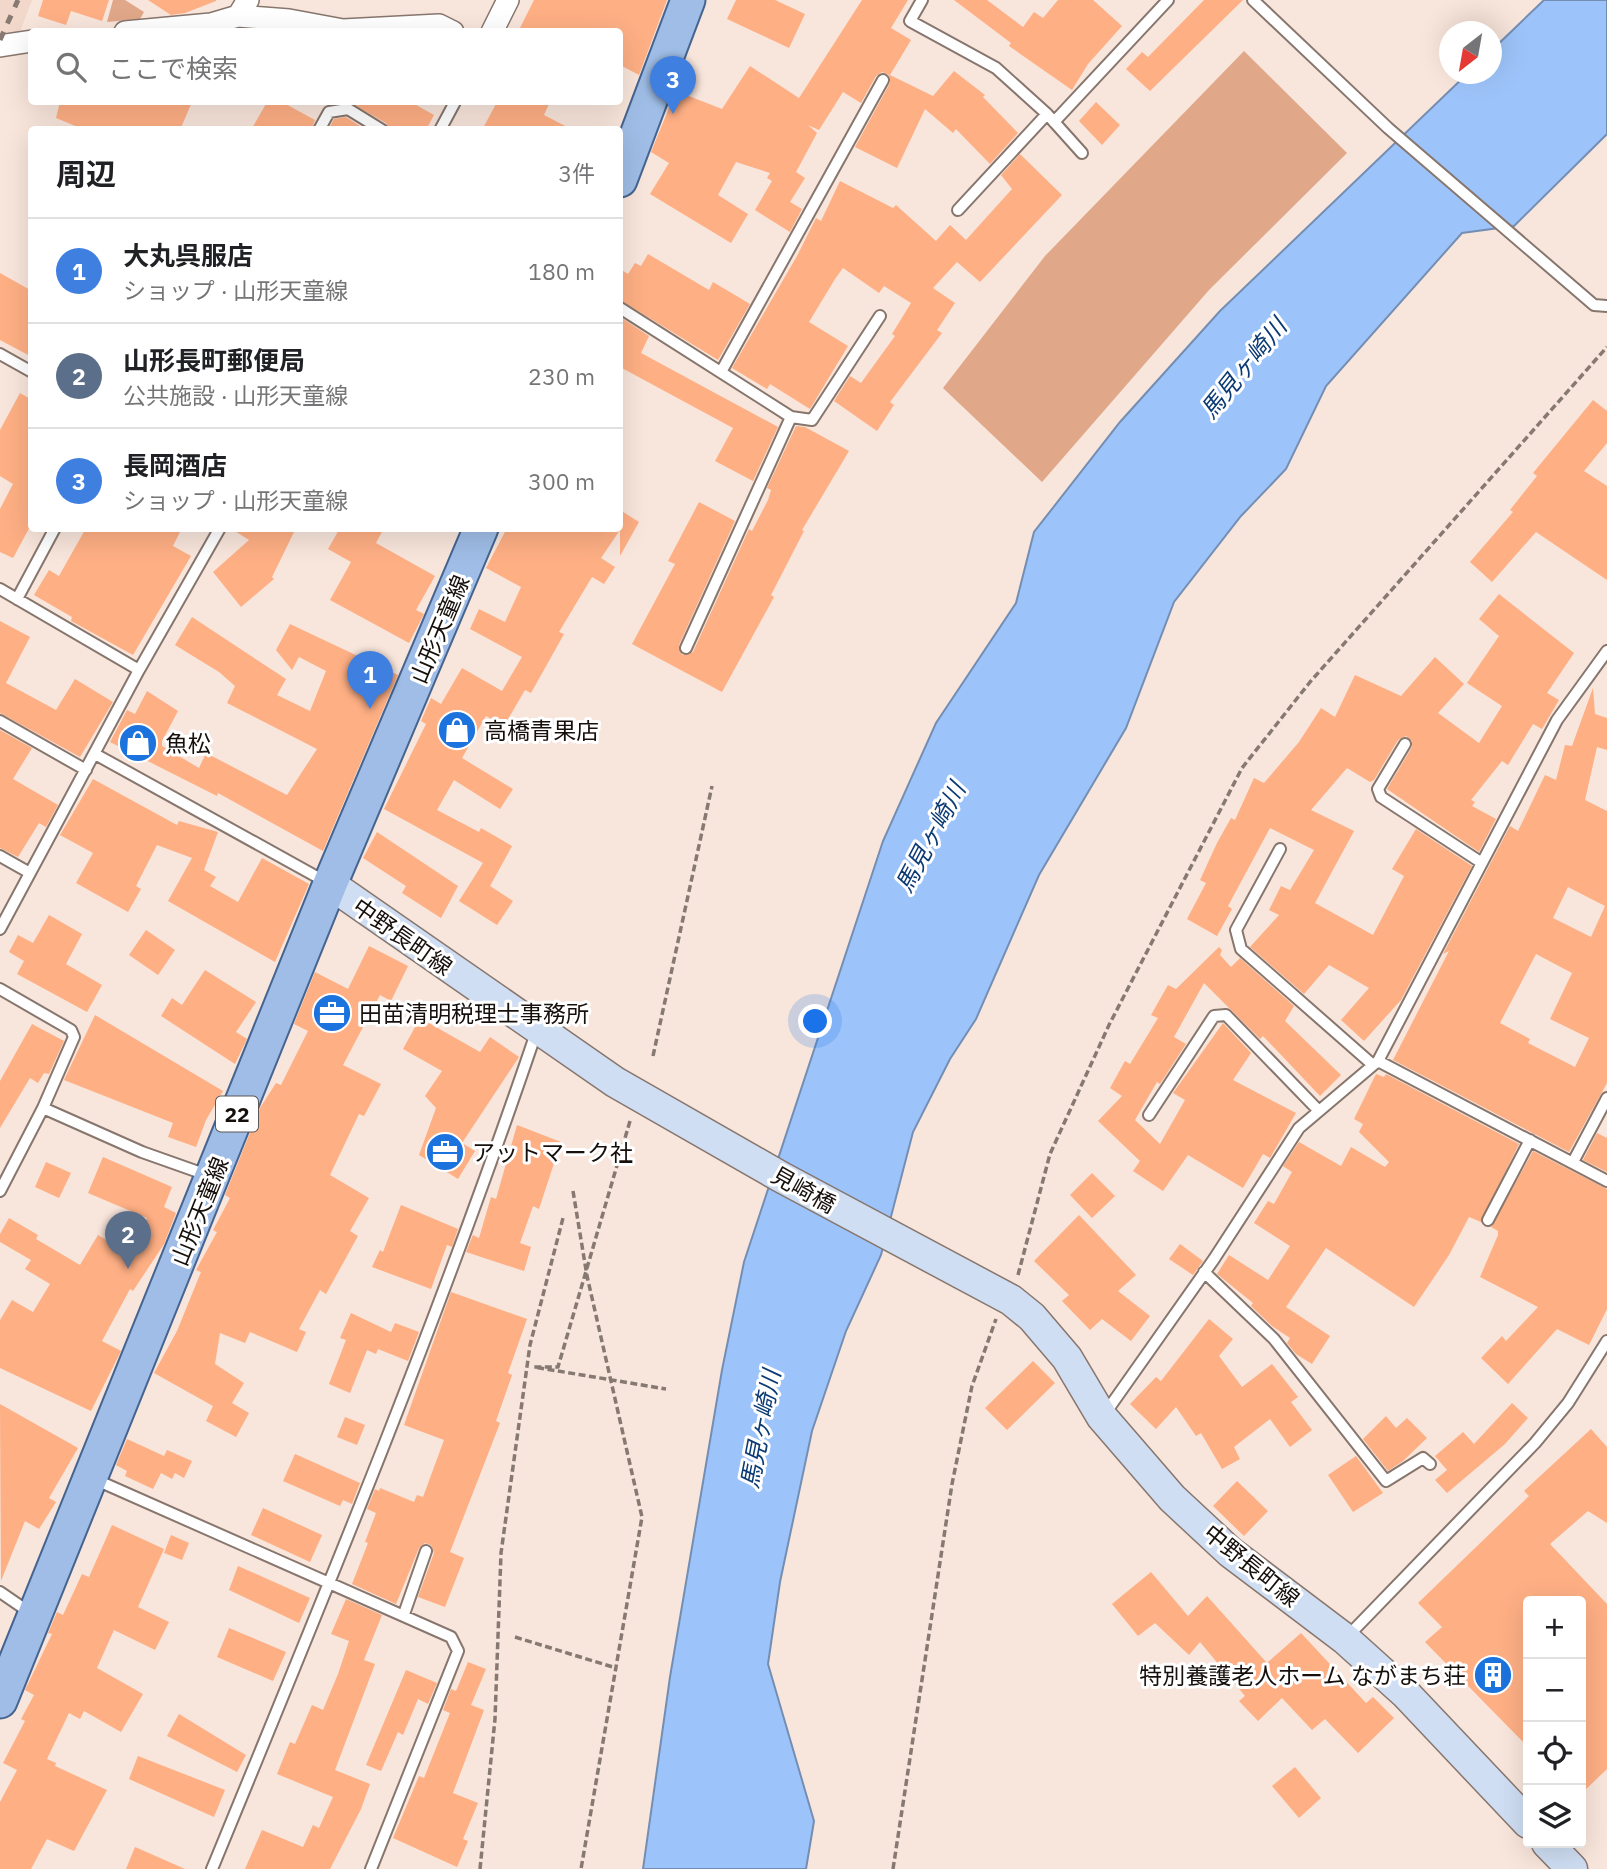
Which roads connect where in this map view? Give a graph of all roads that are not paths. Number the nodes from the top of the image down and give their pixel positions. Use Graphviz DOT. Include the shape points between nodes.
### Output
graph roads {
  1 [pos="508,0"];
  2 [pos="688,0"];
  3 [pos="922,0"];
  4 [pos="1168,0"];
  5 [pos="1253,0"];
  6 [pos="243,8"];
  7 [pos="168,28"];
  8 [pos="332,28"];
  9 [pos="381,28"];
  10 [pos="445,28"];
  11 [pos="494,28"];
  12 [pos="28,42"];
  13 [pos="0,46"];
  14 [pos="883,80"];
  15 [pos="454,105"];
  16 [pos="1051,118"];
  17 [pos="321,126"];
  18 [pos="376,126"];
  19 [pos="442,126"];
  20 [pos="1082,153"];
  21 [pos="623,172"];
  22 [pos="958,210"];
  23 [pos="1607,306"];
  24 [pos="623,310"];
  25 [pos="880,316"];
  26 [pos="0,355"];
  27 [pos="28,370"];
  28 [pos="721,372"];
  29 [pos="791,417"];
  30 [pos="53,532"];
  31 [pos="218,532"];
  32 [pos="479,532"];
  33 [pos="0,589"];
  34 [pos="17,599"];
  35 [pos="686,648"];
  36 [pos="1607,651"];
  37 [pos="139,670"];
  38 [pos="0,721"];
  39 [pos="1405,744"];
  40 [pos="94,754"];
  41 [pos="86,770"];
  42 [pos="1280,849"];
  43 [pos="0,856"];
  44 [pos="1482,863"];
  45 [pos="30,873"];
  46 [pos="330,884"];
  47 [pos="0,929"];
  48 [pos="0,989"];
  49 [pos="537,1030"];
  50 [pos="1376,1063"];
  51 [pos="615,1082"];
  52 [pos="1607,1098"];
  53 [pos="43,1108"];
  54 [pos="1319,1111"];
  55 [pos="1149,1115"];
  56 [pos="1530,1140"];
  57 [pos="1573,1162"];
  58 [pos="212,1177"];
  59 [pos="1607,1181"];
  60 [pos="0,1191"];
  61 [pos="1488,1220"];
  62 [pos="1204,1272"];
  63 [pos="1003,1297"];
  64 [pos="1607,1341"];
  65 [pos="1102,1417"];
  66 [pos="1430,1464"];
  67 [pos="92,1478"];
  68 [pos="426,1551"];
  69 [pos="330,1583"];
  70 [pos="0,1592"];
  71 [pos="404,1614"];
  72 [pos="34,1615"];
  73 [pos="1345,1639"];
  74 [pos="0,1701"];
  75 [pos="1523,1817"];
  76 [pos="1552,1848"];
  77 [pos="212,1869"];
  78 [pos="371,1869"];
  79 [pos="1572,1869"];
  1 -- 11 [label="street"];
  2 -- 21 [label="main road"];
  3 -- 16 [label="lane" via="910,21 996,68"];
  4 -- 16 [label="lane"];
  5 -- 23 [label="lane" via="1388,128 1594,305"];
  6 -- 7 [label="street" via="211,24"];
  6 -- 8 [label="street"];
  9 -- 10 [label="street"];
  12 -- 13 [label="street"];
  14 -- 28 [label="lane"];
  15 -- 19 [label="lane"];
  16 -- 20 [label="lane"];
  16 -- 22 [label="lane"];
  17 -- 18 [label="lane" via="329,112 348,109"];
  24 -- 28 [label="lane"];
  25 -- 29 [label="lane" via="812,420"];
  26 -- 27 [label="lane"];
  28 -- 29 [label="lane"];
  29 -- 35 [label="lane"];
  30 -- 34 [label="lane"];
  31 -- 37 [label="lane"];
  32 -- 46 [label="main road, 山形天童線 / 22"];
  33 -- 34 [label="lane"];
  34 -- 37 [label="lane"];
  36 -- 44 [label="lane" via="1557,720"];
  37 -- 40 [label="lane"];
  38 -- 41 [label="lane"];
  39 -- 44 [label="lane" via="1378,789 1381,797"];
  40 -- 41 [label="lane"];
  40 -- 46 [label="lane"];
  41 -- 45 [label="lane"];
  42 -- 50 [label="lane" via="1236,929 1241,949"];
  43 -- 45 [label="lane"];
  44 -- 50 [label="lane"];
  45 -- 47 [label="lane"];
  46 -- 49 [label="main road, 中野長町線"];
  46 -- 58 [label="main road, 山形天童線 / 22"];
  48 -- 53 [label="lane" via="71,1030 74,1037"];
  49 -- 51 [label="main road, 中野長町線"];
  49 -- 69 [label="lane" via="489,1173"];
  50 -- 54 [label="lane"];
  50 -- 56 [label="lane"];
  51 -- 63 [label="main road, 見崎橋"];
  52 -- 57 [label="lane"];
  53 -- 58 [label="lane"];
  53 -- 60 [label="lane"];
  54 -- 55 [label="lane" via="1226,1015 1214,1016"];
  54 -- 62 [label="lane" via="1299,1128"];
  56 -- 57 [label="lane"];
  56 -- 61 [label="lane"];
  57 -- 59 [label="lane"];
  58 -- 67 [label="main road, 山形天童線 / 22"];
  62 -- 65 [label="lane"];
  62 -- 66 [label="lane" via="1274,1339 1386,1481 1423,1458"];
  63 -- 65 [label="main road, 中野長町線" via="1032,1317 1067,1358"];
  64 -- 73 [label="lane" via="1568,1403 1535,1443"];
  65 -- 73 [label="main road, 中野長町線" via="1172,1498 1230,1552"];
  67 -- 69 [label="lane"];
  67 -- 72 [label="main road, 山形天童線 / 22"];
  68 -- 71 [label="lane"];
  69 -- 71 [label="lane"];
  69 -- 77 [label="lane"];
  70 -- 72 [label="lane"];
  71 -- 78 [label="lane" via="451,1637 458,1651"];
  72 -- 74 [label="main road, 山形天童線 / 22"];
  73 -- 75 [label="main road, 中野長町線" via="1405,1693"];
  76 -- 79 [label="main road"];
}
